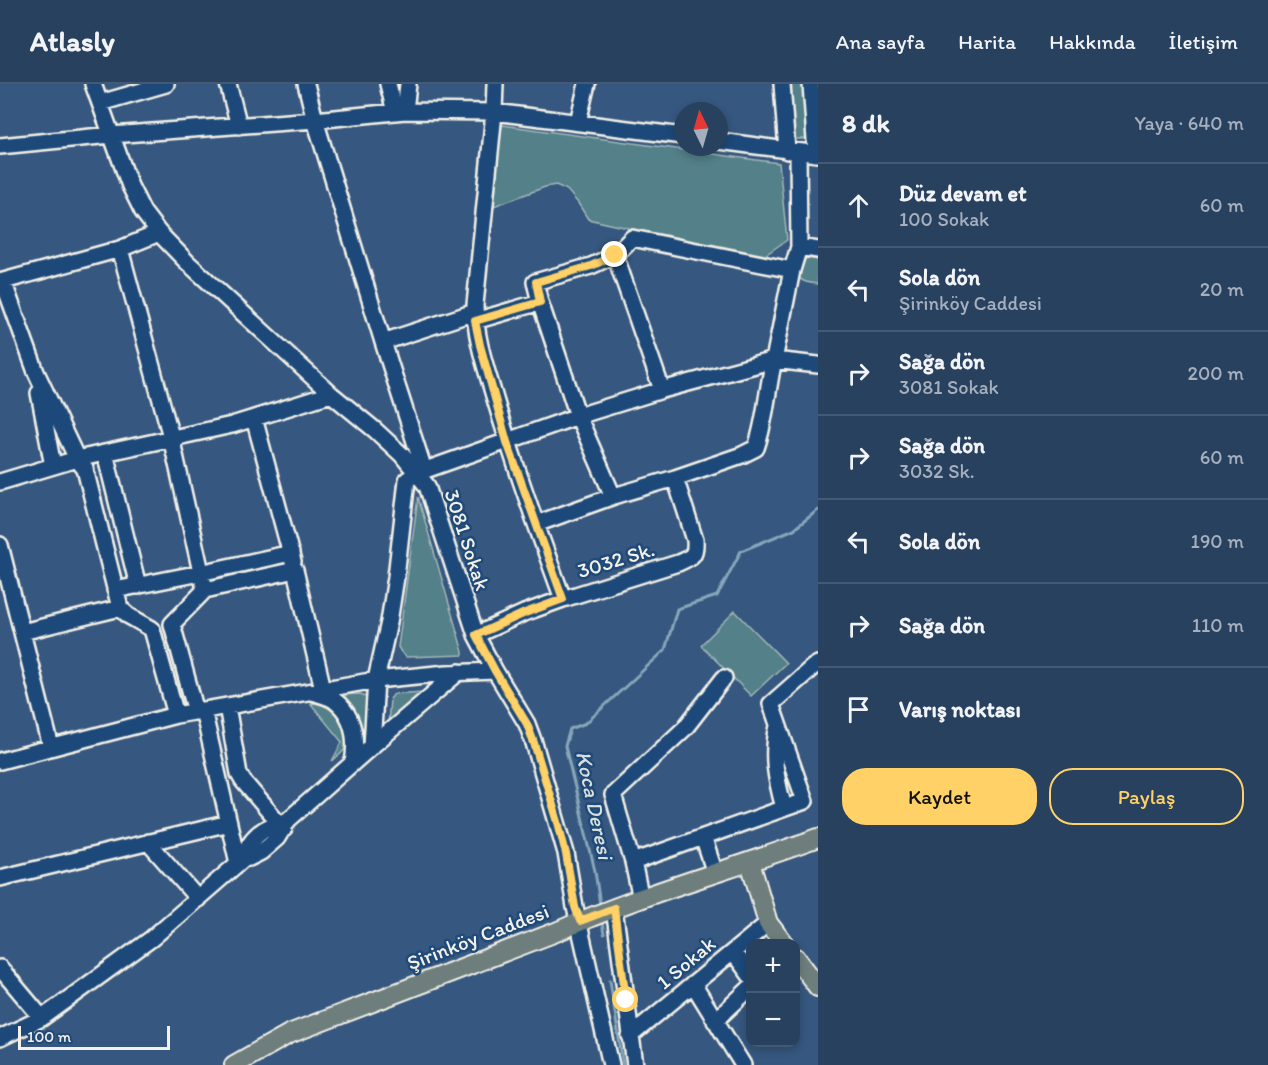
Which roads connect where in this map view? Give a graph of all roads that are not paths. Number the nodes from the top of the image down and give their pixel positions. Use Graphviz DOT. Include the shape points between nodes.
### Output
graph roads {
  1 [pos="93,84"];
  2 [pos="166,84"];
  3 [pos="228,84"];
  4 [pos="306,84"];
  5 [pos="388,84"];
  6 [pos="408,84"];
  7 [pos="495,84"];
  8 [pos="587,84"];
  9 [pos="782,84"];
  10 [pos="811,84"];
  11 [pos="100,103"];
  12 [pos="400,112"];
  13 [pos="494,112"];
  14 [pos="315,120"];
  15 [pos="579,122"];
  16 [pos="239,126"];
  17 [pos="111,135"];
  18 [pos="674,135"];
  19 [pos="728,142"];
  20 [pos="0,146"];
  21 [pos="793,151"];
  22 [pos="817,154"];
  23 [pos="159,233"];
  24 [pos="799,247"];
  25 [pos="120,249"];
  26 [pos="818,250"];
  27 [pos="615,255"];
  28 [pos="792,270"];
  29 [pos="2,282"];
  30 [pos="540,302"];
  31 [pos="475,317"];
  32 [pos="382,342"];
  33 [pos="774,360"];
  34 [pos="818,365"];
  35 [pos="36,372"];
  36 [pos="662,390"];
  37 [pos="331,394"];
  38 [pos="579,416"];
  39 [pos="254,418"];
  40 [pos="171,437"];
  41 [pos="507,442"];
  42 [pos="105,453"];
  43 [pos="77,459"];
  44 [pos="53,466"];
  45 [pos="421,471"];
  46 [pos="675,478"];
  47 [pos="0,482"];
  48 [pos="614,496"];
  49 [pos="536,524"];
  50 [pos="0,545"];
  51 [pos="291,553"];
  52 [pos="296,570"];
  53 [pos="200,573"];
  54 [pos="138,586"];
  55 [pos="115,590"];
  56 [pos="205,590"];
  57 [pos="563,599"];
  58 [pos="120,608"];
  59 [pos="172,624"];
  60 [pos="152,629"];
  61 [pos="22,632"];
  62 [pos="476,635"];
  63 [pos="818,664"];
  64 [pos="495,671"];
  65 [pos="459,672"];
  66 [pos="724,678"];
  67 [pos="376,680"];
  68 [pos="316,690"];
  69 [pos="227,706"];
  70 [pos="199,711"];
  71 [pos="176,715"];
  72 [pos="778,725"];
  73 [pos="372,746"];
  74 [pos="51,747"];
  75 [pos="0,761"];
  76 [pos="353,763"];
  77 [pos="784,808"];
  78 [pos="229,823"];
  79 [pos="284,824"];
  80 [pos="703,837"];
  81 [pos="818,838"];
  82 [pos="148,842"];
  83 [pos="818,846"];
  84 [pos="777,853"];
  85 [pos="241,861"];
  86 [pos="633,861"];
  87 [pos="750,862"];
  88 [pos="715,873"];
  89 [pos="0,878"];
  90 [pos="641,898"];
  91 [pos="198,899"];
  92 [pos="614,908"];
  93 [pos="580,921"];
  94 [pos="768,923"];
  95 [pos="780,939"];
  96 [pos="733,952"];
  97 [pos="800,964"];
  98 [pos="0,968"];
  99 [pos="746,970"];
  100 [pos="693,984"];
  101 [pos="818,987"];
  102 [pos="746,992"];
  103 [pos="42,1018"];
  104 [pos="716,1021"];
  105 [pos="630,1036"];
  106 [pos="0,1038"];
  107 [pos="256,1060"];
  108 [pos="234,1065"];
  109 [pos="611,1065"];
  110 [pos="634,1065"];
  111 [pos="743,1065"];
  1 -- 11 [label="street, 3081 Sokak"];
  2 -- 11 [label="street"];
  3 -- 16 [label="street"];
  4 -- 14 [label="street"];
  5 -- 12 [label="street"];
  6 -- 12 [label="street"];
  7 -- 13 [label="street"];
  8 -- 15 [label="street"];
  9 -- 21 [label="street"];
  10 -- 22 [label="street"];
  11 -- 17 [label="street, 3081 Sokak"];
  12 -- 13 [label="street"];
  12 -- 14 [label="street"];
  13 -- 15 [label="street"];
  13 -- 31 [label="street"];
  14 -- 16 [label="street"];
  14 -- 32 [label="street"];
  15 -- 18 [label="street"];
  16 -- 17 [label="street"];
  17 -- 20 [label="street"];
  17 -- 23 [label="street, 3081 Sokak" via="130,186"];
  19 -- 21 [label="street"];
  21 -- 22 [label="street"];
  21 -- 24 [label="street"];
  23 -- 25 [label="street"];
  23 -- 37 [label="street, 3081 Sokak"];
  24 -- 26 [label="street"];
  24 -- 28 [label="street"];
  25 -- 29 [label="street"];
  25 -- 40 [label="street"];
  27 -- 28 [label="street" via="632,238"];
  27 -- 30 [label="street" via="536,282"];
  27 -- 36 [label="street"];
  28 -- 33 [label="street"];
  29 -- 35 [label="street"];
  30 -- 31 [label="street"];
  30 -- 38 [label="street"];
  31 -- 32 [label="street"];
  31 -- 41 [label="street"];
  32 -- 45 [label="street"];
  33 -- 34 [label="street"];
  33 -- 36 [label="street"];
  33 -- 46 [label="street" via="756,448"];
  35 -- 43 [label="street"];
  35 -- 44 [label="street"];
  36 -- 38 [label="street"];
  37 -- 39 [label="street"];
  37 -- 45 [label="street, 3081 Sokak"];
  38 -- 41 [label="street"];
  38 -- 48 [label="street"];
  39 -- 40 [label="street"];
  39 -- 51 [label="street"];
  40 -- 42 [label="street"];
  40 -- 53 [label="street"];
  41 -- 45 [label="street"];
  41 -- 49 [label="street"];
  42 -- 43 [label="street"];
  42 -- 54 [label="street"];
  43 -- 44 [label="street"];
  43 -- 55 [label="street" via="85,469"];
  44 -- 47 [label="street"];
  45 -- 62 [label="street, 3081 Sokak"];
  45 -- 67 [label="street" via="407,480 389,621"];
  46 -- 48 [label="street"];
  46 -- 57 [label="street, 3032 Sk." via="695,540 690,558"];
  48 -- 49 [label="street"];
  49 -- 57 [label="street"];
  50 -- 61 [label="street"];
  51 -- 52 [label="street"];
  51 -- 53 [label="street"];
  52 -- 56 [label="street"];
  52 -- 68 [label="street"];
  53 -- 54 [label="street"];
  53 -- 56 [label="street"];
  54 -- 55 [label="street"];
  55 -- 58 [label="street"];
  56 -- 59 [label="street"];
  57 -- 62 [label="street, 3032 Sk."];
  58 -- 60 [label="street"];
  58 -- 61 [label="street"];
  59 -- 60 [label="street"];
  59 -- 70 [label="street"];
  60 -- 71 [label="street"];
  61 -- 74 [label="street"];
  62 -- 64 [label="street, 3081 Sokak"];
  63 -- 72 [label="street" via="771,704"];
  64 -- 65 [label="street"];
  64 -- 93 [label="street, 3081 Sokak" via="534,743 558,822"];
  65 -- 67 [label="street"];
  65 -- 73 [label="street"];
  66 -- 86 [label="street" via="685,728 613,795"];
  67 -- 68 [label="street"];
  67 -- 73 [label="street"];
  68 -- 69 [label="street"];
  68 -- 76 [label="street" via="347,713 356,745"];
  69 -- 70 [label="street"];
  69 -- 79 [label="street" via="239,774"];
  70 -- 71 [label="street"];
  70 -- 78 [label="street"];
  71 -- 74 [label="street"];
  72 -- 77 [label="street" via="774,756"];
  72 -- 77 [label="street" via="805,801"];
  73 -- 76 [label="street"];
  74 -- 75 [label="street"];
  76 -- 79 [label="street"];
  77 -- 80 [label="street"];
  78 -- 82 [label="street"];
  78 -- 85 [label="street"];
  79 -- 85 [label="street" via="269,826 254,837"];
  80 -- 86 [label="street"];
  80 -- 88 [label="street"];
  81 -- 84 [label="main road, Şirinköy Caddesi"];
  82 -- 89 [label="street"];
  82 -- 91 [label="street"];
  83 -- 84 [label="main road, Şirinköy Caddesi"];
  84 -- 87 [label="main road, Şirinköy Caddesi"];
  85 -- 91 [label="street"];
  86 -- 90 [label="street"];
  87 -- 88 [label="main road, Şirinköy Caddesi"];
  87 -- 94 [label="main road"];
  88 -- 90 [label="main road, Şirinköy Caddesi"];
  90 -- 92 [label="main road, Şirinköy Caddesi"];
  91 -- 103 [label="street" via="152,939"];
  92 -- 93 [label="main road, Şirinköy Caddesi"];
  92 -- 105 [label="street"];
  93 -- 107 [label="main road, Şirinköy Caddesi" via="289,1034"];
  93 -- 109 [label="street, 3081 Sokak"];
  94 -- 95 [label="main road"];
  94 -- 96 [label="street, 1 Sokak"];
  96 -- 99 [label="street"];
  96 -- 100 [label="street, 1 Sokak"];
  97 -- 101 [label="main road"];
  98 -- 103 [label="street"];
  100 -- 104 [label="street"];
  100 -- 105 [label="street, 1 Sokak"];
  102 -- 104 [label="street"];
  103 -- 106 [label="street"];
  104 -- 111 [label="street"];
  105 -- 110 [label="street"];
  107 -- 108 [label="main road, Şirinköy Caddesi"];
}
